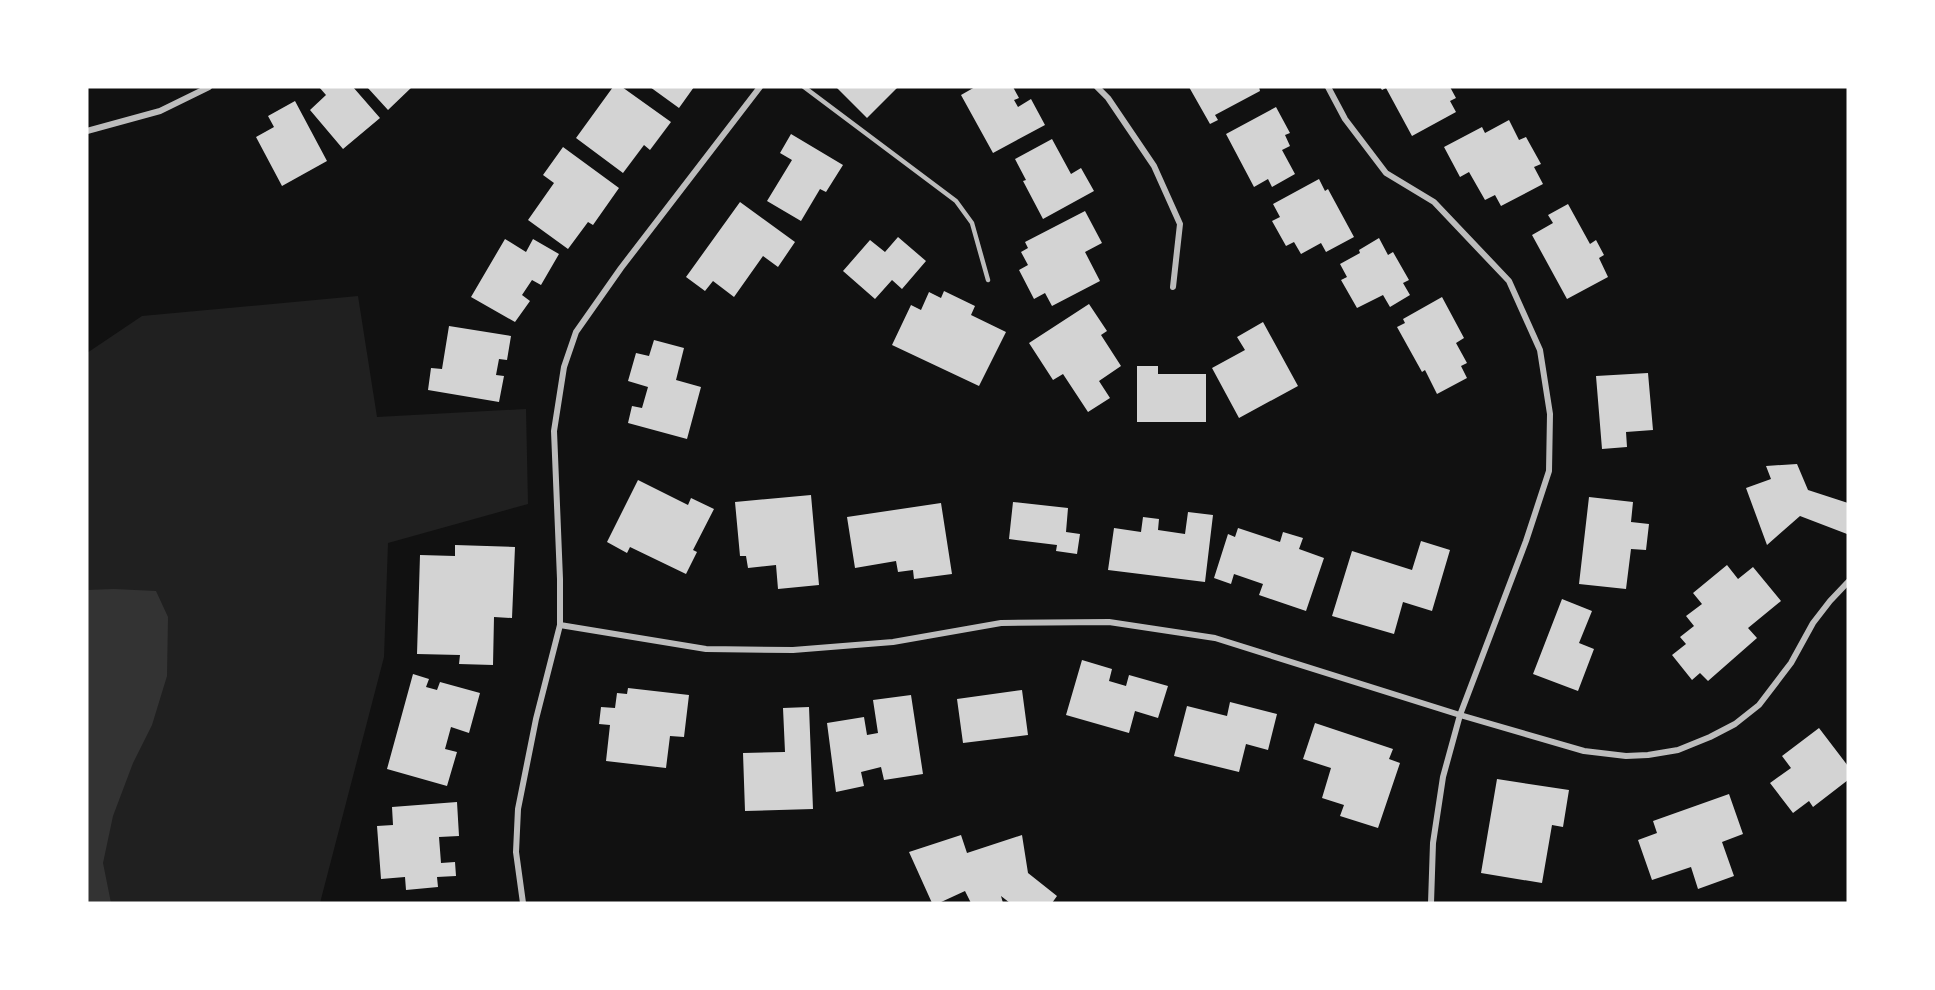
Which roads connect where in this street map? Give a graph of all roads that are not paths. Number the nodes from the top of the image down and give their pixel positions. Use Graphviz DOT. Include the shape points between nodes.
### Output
graph roads {
  1 [pos="209,87"];
  2 [pos="760,87"];
  3 [pos="804,87"];
  4 [pos="1097,87"];
  5 [pos="1328,87"];
  6 [pos="87,131"];
  7 [pos="988,280"];
  8 [pos="1173,287"];
  9 [pos="1848,582"];
  10 [pos="560,625"];
  11 [pos="1460,715"];
  12 [pos="523,903"];
  13 [pos="1431,903"];
  1 -- 6 [label="street" via="160,111"];
  2 -- 10 [label="street" via="576,332 564,368 554,430"];
  3 -- 7 [label="lane" via="956,201 972,223"];
  4 -- 8 [label="street" via="1154,166 1180,224"];
  5 -- 11 [label="street" via="1345,119 1386,173 1434,202 1509,281 1540,350 1550,414 1548,471 1526,541"];
  9 -- 11 [label="street" via="1813,623 1791,663 1759,705 1735,724 1678,750 1626,756 1584,751"];
  10 -- 11 [label="street" via="706,649 794,650 893,642 1000,623 1109,622 1215,638"];
  10 -- 12 [label="street" via="518,809 516,852"];
  11 -- 13 [label="street" via="1443,777 1433,843"];
}
